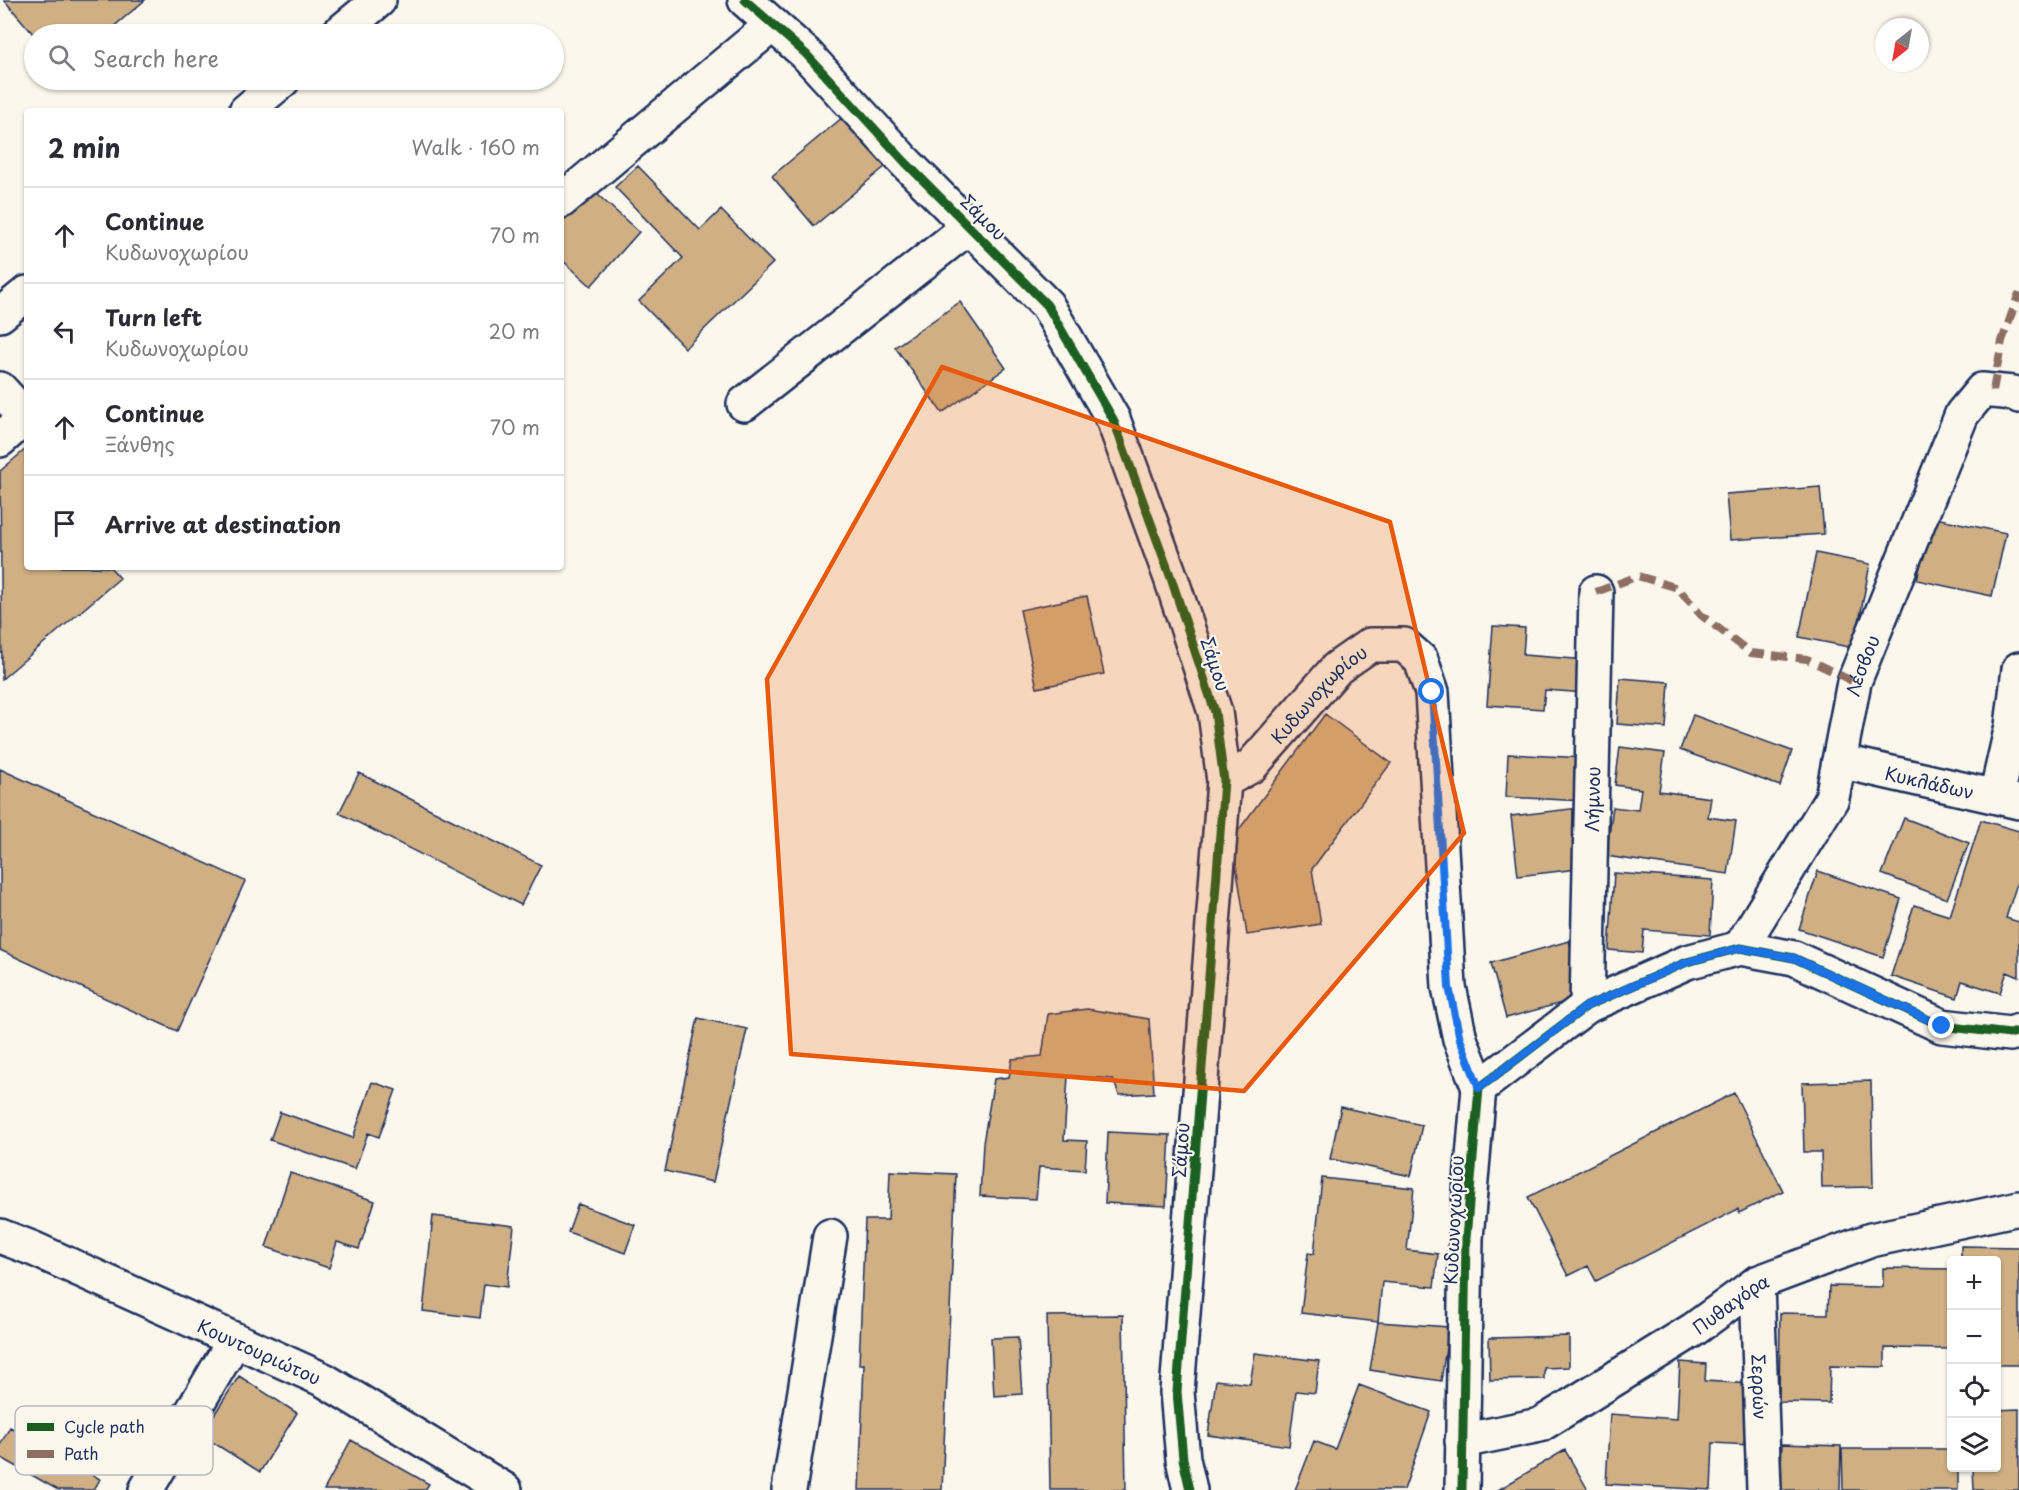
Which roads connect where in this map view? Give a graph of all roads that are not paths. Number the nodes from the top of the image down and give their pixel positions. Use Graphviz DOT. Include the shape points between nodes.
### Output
graph roads {
  1 [pos="379,0"];
  2 [pos="745,0"];
  3 [pos="350,24"];
  4 [pos="772,25"];
  5 [pos="272,90"];
  6 [pos="250,108"];
  7 [pos="564,198"];
  8 [pos="969,226"];
  9 [pos="24,295"];
  10 [pos="0,315"];
  11 [pos="0,389"];
  12 [pos="2006,394"];
  13 [pos="744,404"];
  14 [pos="24,415"];
  15 [pos="24,419"];
  16 [pos="0,440"];
  17 [pos="1596,592"];
  18 [pos="2019,669"];
  19 [pos="1839,761"];
  20 [pos="1224,781"];
  21 [pos="2008,799"];
  22 [pos="1740,948"];
  23 [pos="1587,1006"];
  24 [pos="2019,1031"];
  25 [pos="1479,1088"];
  26 [pos="2019,1208"];
  27 [pos="0,1236"];
  28 [pos="830,1236"];
  29 [pos="1757,1283"];
  30 [pos="234,1341"];
  31 [pos="196,1406"];
  32 [pos="1462,1441"];
  33 [pos="155,1475"];
  34 [pos="146,1490"];
  35 [pos="505,1490"];
  36 [pos="789,1490"];
  37 [pos="1190,1490"];
  38 [pos="1462,1490"];
  39 [pos="1764,1490"];
  1 -- 3 [label="street"];
  2 -- 4 [label="street, Σάμου"];
  4 -- 7 [label="street"];
  4 -- 8 [label="street, Σάμου" via="806,54"];
  5 -- 6 [label="street"];
  8 -- 13 [label="street"];
  8 -- 20 [label="street, Σάμου" via="1047,305 1113,419 1215,712"];
  9 -- 10 [label="street"];
  11 -- 14 [label="street"];
  12 -- 19 [label="street, Λέσβου" via="1983,390 1962,414 1854,682"];
  15 -- 16 [label="street"];
  17 -- 23 [label="street, Λήμνου"];
  18 -- 21 [label="street"];
  19 -- 21 [label="street, Κυκλάδων"];
  19 -- 22 [label="street, Λέσβου" via="1832,798"];
  20 -- 25 [label="street, Κυδωνοχωρίου" via="1251,766 1337,668 1370,645 1404,645 1421,660 1432,692 1449,987 1460,1039"];
  20 -- 37 [label="street, Σάμου" via="1177,1392"];
  22 -- 23 [label="street" via="1687,962"];
  22 -- 24 [label="street" via="1794,958 1942,1026 2010,1034"];
  23 -- 25 [label="street"];
  25 -- 32 [label="street, Κυδωνοχωρίου" via="1466,1238"];
  26 -- 29 [label="street, Πυθαγόρα" via="1871,1240"];
  27 -- 30 [label="street, Κουντουριώτου"];
  28 -- 36 [label="street"];
  29 -- 32 [label="street, Πυθαγόρα" via="1693,1330 1540,1425"];
  29 -- 39 [label="street, Σερρών"];
  30 -- 31 [label="street"];
  30 -- 35 [label="street, Κουντουριώτου" via="324,1380"];
  32 -- 38 [label="street, Κυδωνοχωρίου"];
  33 -- 34 [label="street"];
}
